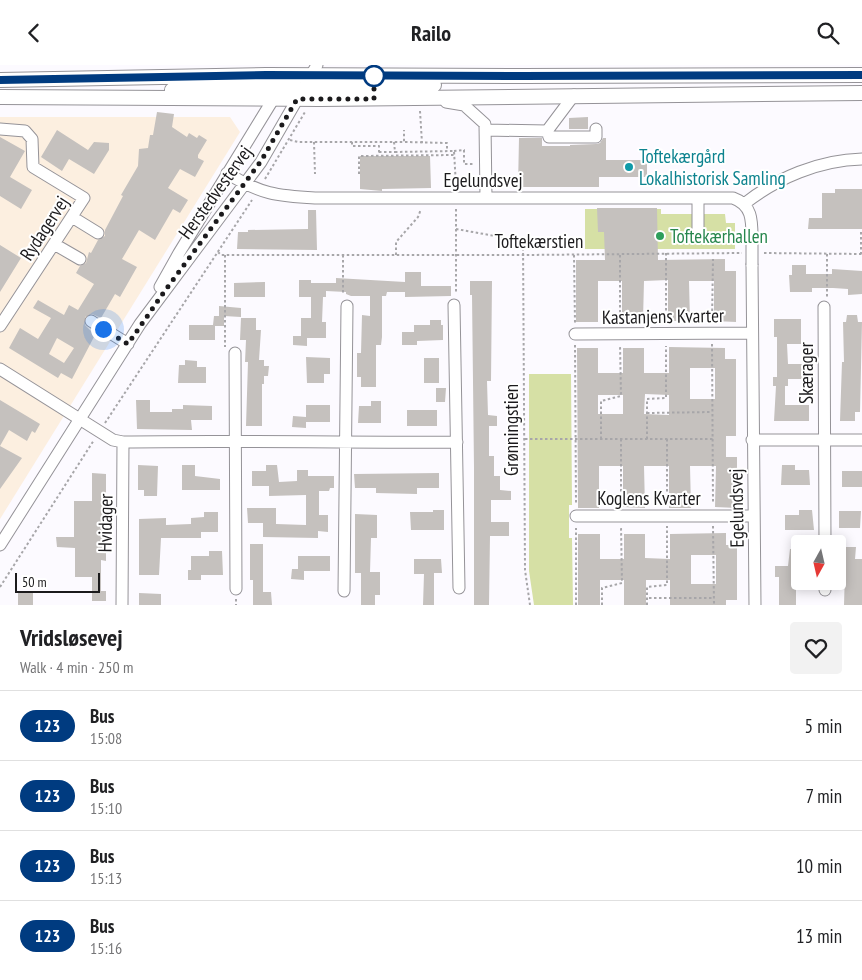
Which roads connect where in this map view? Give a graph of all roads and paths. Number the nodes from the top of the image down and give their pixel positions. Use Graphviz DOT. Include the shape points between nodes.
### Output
graph roads {
  1 [pos="292,70"];
  2 [pos="314,70"];
  3 [pos="862,75"];
  4 [pos="519,76"];
  5 [pos="0,80"];
  6 [pos="277,93"];
  7 [pos="862,93"];
  8 [pos="300,94"];
  9 [pos="574,95"];
  10 [pos="0,97"];
  11 [pos="420,97"];
  12 [pos="0,129"];
  13 [pos="485,129"];
  14 [pos="596,129"];
  15 [pos="404,130"];
  16 [pos="547,131"];
  17 [pos="404,141"];
  18 [pos="314,142"];
  19 [pos="352,142"];
  20 [pos="394,142"];
  21 [pos="422,143"];
  22 [pos="447,151"];
  23 [pos="454,151"];
  24 [pos="379,152"];
  25 [pos="395,152"];
  26 [pos="379,155"];
  27 [pos="454,155"];
  28 [pos="862,159"];
  29 [pos="469,164"];
  30 [pos="227,173"];
  31 [pos="315,174"];
  32 [pos="359,174"];
  33 [pos="244,184"];
  34 [pos="258,191"];
  35 [pos="456,191"];
  36 [pos="423,198"];
  37 [pos="486,198"];
  38 [pos="698,198"];
  39 [pos="744,204"];
  40 [pos="456,209"];
  41 [pos="72,217"];
  42 [pos="456,229"];
  43 [pos="698,230"];
  44 [pos="861,232"];
  45 [pos="98,233"];
  46 [pos="54,244"];
  47 [pos="218,252"];
  48 [pos="666,253"];
  49 [pos="748,253"];
  50 [pos="763,253"];
  51 [pos="827,254"];
  52 [pos="862,254"];
  53 [pos="224,255"];
  54 [pos="343,255"];
  55 [pos="396,255"];
  56 [pos="455,255"];
  57 [pos="524,255"];
  58 [pos="574,255"];
  59 [pos="620,255"];
  60 [pos="80,259"];
  61 [pos="713,259"];
  62 [pos="454,305"];
  63 [pos="347,306"];
  64 [pos="824,307"];
  65 [pos="91,321"];
  66 [pos="140,324"];
  67 [pos="0,326"];
  68 [pos="666,333"];
  69 [pos="712,333"];
  70 [pos="752,333"];
  71 [pos="620,334"];
  72 [pos="575,335"];
  73 [pos="128,344"];
  74 [pos="235,353"];
  75 [pos="0,369"];
  76 [pos="647,413"];
  77 [pos="712,413"];
  78 [pos="80,419"];
  79 [pos="99,431"];
  80 [pos="525,439"];
  81 [pos="575,439"];
  82 [pos="601,439"];
  83 [pos="647,439"];
  84 [pos="713,439"];
  85 [pos="235,440"];
  86 [pos="752,440"];
  87 [pos="824,440"];
  88 [pos="862,440"];
  89 [pos="124,442"];
  90 [pos="457,442"];
  91 [pos="345,443"];
  92 [pos="576,516"];
  93 [pos="713,516"];
  94 [pos="753,516"];
  95 [pos="824,535"];
  96 [pos="0,545"];
  97 [pos="0,587"];
  98 [pos="459,588"];
  99 [pos="236,589"];
  100 [pos="344,591"];
  101 [pos="648,598"];
  102 [pos="714,598"];
  103 [pos="122,605"];
  104 [pos="530,605"];
  105 [pos="576,605"];
  106 [pos="714,605"];
  107 [pos="755,605"];
  1 -- 2 [label="main road"];
  1 -- 5 [label="main road"];
  1 -- 6 [label="street, Herstedvestervej"];
  2 -- 4 [label="main road"];
  2 -- 6 [label="main road"];
  2 -- 8 [label="street, Herstedvestervej"];
  3 -- 4 [label="main road"];
  4 -- 8 [label="main road" via="482,84 328,86"];
  6 -- 8 [label="main road"];
  6 -- 10 [label="main road"];
  6 -- 30 [label="street, Herstedvestervej"];
  7 -- 9 [label="main road"];
  8 -- 11 [label="main road"];
  8 -- 33 [label="street, Herstedvestervej"];
  9 -- 11 [label="main road"];
  9 -- 16 [label="street"];
  11 -- 13 [label="street" via="464,105 485,124"];
  11 -- 21 [label="path"];
  12 -- 41 [label="street, Rydagervej" via="25,131 32,139 32,167 84,199"];
  13 -- 16 [label="street"];
  13 -- 37 [label="street"];
  14 -- 16 [label="street" via="596,137 550,137"];
  15 -- 17 [label="path"];
  17 -- 20 [label="path"];
  17 -- 21 [label="path"];
  18 -- 19 [label="path"];
  18 -- 31 [label="path"];
  18 -- 34 [label="path" via="290,140"];
  19 -- 20 [label="path"];
  19 -- 24 [label="path" via="352,147 379,146"];
  20 -- 25 [label="path"];
  21 -- 22 [label="path" via="447,143"];
  22 -- 23 [label="path"];
  22 -- 25 [label="path"];
  23 -- 27 [label="path"];
  23 -- 29 [label="path" via="464,150 464,164"];
  24 -- 25 [label="path"];
  24 -- 26 [label="path"];
  26 -- 27 [label="path"];
  26 -- 32 [label="path" via="359,156"];
  27 -- 35 [label="path"];
  28 -- 39 [label="street" via="817,165 782,180"];
  30 -- 33 [label="street, Egelundsvej"];
  30 -- 66 [label="street, Herstedvestervej"];
  33 -- 34 [label="street, Egelundsvej"];
  33 -- 66 [label="street, Herstedvestervej"];
  34 -- 36 [label="street, Egelundsvej" via="282,197"];
  34 -- 47 [label="path"];
  36 -- 37 [label="street, Egelundsvej"];
  36 -- 55 [label="path" via="418,217 396,242"];
  37 -- 38 [label="street, Egelundsvej"];
  38 -- 39 [label="street, Egelundsvej" via="733,198"];
  38 -- 43 [label="street"];
  39 -- 70 [label="street, Egelundsvej, bridge" via="751,216"];
  40 -- 42 [label="path"];
  41 -- 45 [label="street"];
  41 -- 46 [label="street, Rydagervej"];
  42 -- 56 [label="path"];
  42 -- 57 [label="path" via="523,241"];
  44 -- 52 [label="path"];
  46 -- 60 [label="street"];
  46 -- 67 [label="street, Rydagervej"];
  47 -- 53 [label="path, Toftekærstien"];
  47 -- 79 [label="path"];
  48 -- 49 [label="path, Toftekærstien"];
  48 -- 59 [label="path, Toftekærstien"];
  48 -- 68 [label="path"];
  50 -- 51 [label="path"];
  51 -- 52 [label="path"];
  51 -- 64 [label="path" via="828,299"];
  53 -- 54 [label="path, Toftekærstien"];
  53 -- 74 [label="path" via="225,350"];
  54 -- 55 [label="path, Toftekærstien"];
  54 -- 63 [label="path" via="343,304"];
  55 -- 56 [label="path, Toftekærstien"];
  56 -- 57 [label="path, Toftekærstien"];
  56 -- 62 [label="path"];
  57 -- 58 [label="path, Toftekærstien"];
  57 -- 80 [label="path, Grønningstien"];
  58 -- 59 [label="path, Toftekærstien"];
  58 -- 72 [label="path"];
  59 -- 71 [label="path"];
  61 -- 69 [label="path"];
  62 -- 90 [label="street"];
  63 -- 91 [label="street"];
  64 -- 87 [label="street, Skærager"];
  65 -- 73 [label="street"];
  66 -- 73 [label="street, Herstedvestervej"];
  68 -- 69 [label="street, Kastanjens Kvarter"];
  68 -- 71 [label="street, Kastanjens Kvarter"];
  68 -- 76 [label="path" via="666,398 647,399"];
  69 -- 70 [label="street, Kastanjens Kvarter"];
  69 -- 77 [label="path"];
  70 -- 86 [label="street, Egelundsvej"];
  71 -- 72 [label="street, Kastanjens Kvarter"];
  71 -- 82 [label="path" via="621,397 601,401"];
  72 -- 81 [label="path"];
  73 -- 78 [label="street, Herstedvestervej"];
  74 -- 85 [label="street"];
  75 -- 78 [label="street"];
  76 -- 77 [label="path"];
  76 -- 83 [label="path"];
  77 -- 84 [label="path"];
  78 -- 79 [label="street"];
  78 -- 96 [label="street, Herstedvestervej"];
  79 -- 89 [label="street" via="113,440"];
  79 -- 97 [label="path"];
  80 -- 81 [label="path"];
  80 -- 104 [label="path, Grønningstien" via="525,571"];
  81 -- 82 [label="path"];
  81 -- 92 [label="path"];
  82 -- 83 [label="path"];
  83 -- 84 [label="path"];
  84 -- 93 [label="path"];
  85 -- 89 [label="street"];
  85 -- 91 [label="street"];
  85 -- 99 [label="street"];
  86 -- 87 [label="street"];
  86 -- 94 [label="street, Egelundsvej"];
  87 -- 88 [label="street"];
  87 -- 95 [label="street, Skærager"];
  89 -- 103 [label="street, Hvidager"];
  90 -- 91 [label="street"];
  90 -- 98 [label="street"];
  91 -- 100 [label="street"];
  92 -- 93 [label="street, Koglens Kvarter"];
  92 -- 105 [label="path"];
  93 -- 94 [label="street, Koglens Kvarter"];
  93 -- 102 [label="path"];
  94 -- 107 [label="street, Egelundsvej"];
  101 -- 102 [label="path"];
  102 -- 106 [label="path"];
}
